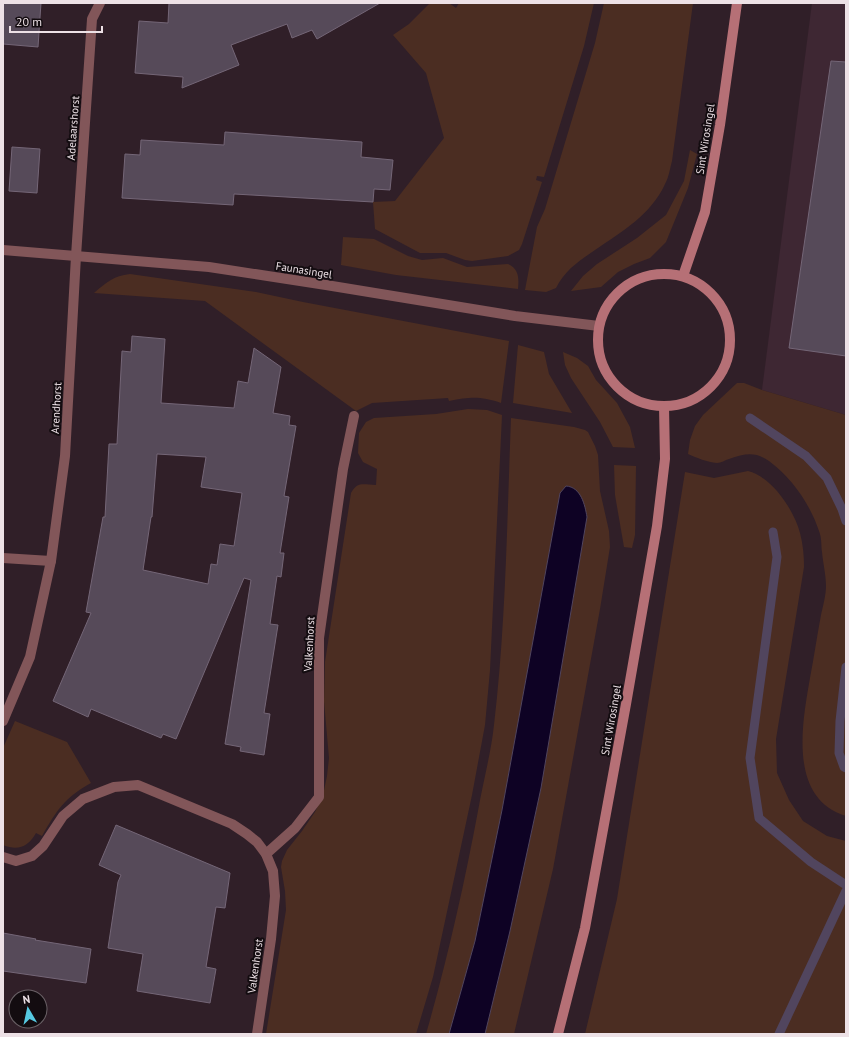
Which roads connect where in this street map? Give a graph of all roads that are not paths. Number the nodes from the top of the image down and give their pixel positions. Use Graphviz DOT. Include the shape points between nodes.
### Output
graph roads {
  1 [pos="100,3"];
  2 [pos="737,3"];
  3 [pos="3,250"];
  4 [pos="76,256"];
  5 [pos="683,276"];
  6 [pos="599,326"];
  7 [pos="664,406"];
  8 [pos="354,416"];
  9 [pos="3,558"];
  10 [pos="50,561"];
  11 [pos="3,721"];
  12 [pos="266,854"];
  13 [pos="3,857"];
  14 [pos="257,1034"];
  15 [pos="558,1034"];
  1 -- 4 [label="street, Adelaarshorst" via="92,19"];
  2 -- 5 [label="main road, Sint Wirosingel" via="705,212"];
  3 -- 4 [label="street, Faunasingel"];
  4 -- 6 [label="street, Faunasingel" via="209,267 515,316"];
  4 -- 10 [label="street, Arendhorst" via="65,456"];
  5 -- 6 [label="main road" via="661,274 640,278 621,289 607,306"];
  5 -- 7 [label="main road" via="700,284 721,307 730,330 730,349 725,367 714,383 700,395 683,403"];
  6 -- 7 [label="main road" via="598,346 602,365 613,382 627,395 645,404"];
  7 -- 15 [label="main road, Sint Wirosingel" via="664,459 657,526 585,928"];
  8 -- 12 [label="street, Valkenhorst" via="343,469 319,638 319,797 295,828"];
  9 -- 10 [label="street"];
  10 -- 11 [label="street, Arendhorst" via="30,657"];
  12 -- 13 [label="street, Valkenhorst" via="257,842 232,824 138,785 114,787 83,799 63,816 43,846 32,856 16,861"];
  12 -- 14 [label="street, Valkenhorst" via="273,871 275,896"];
}
